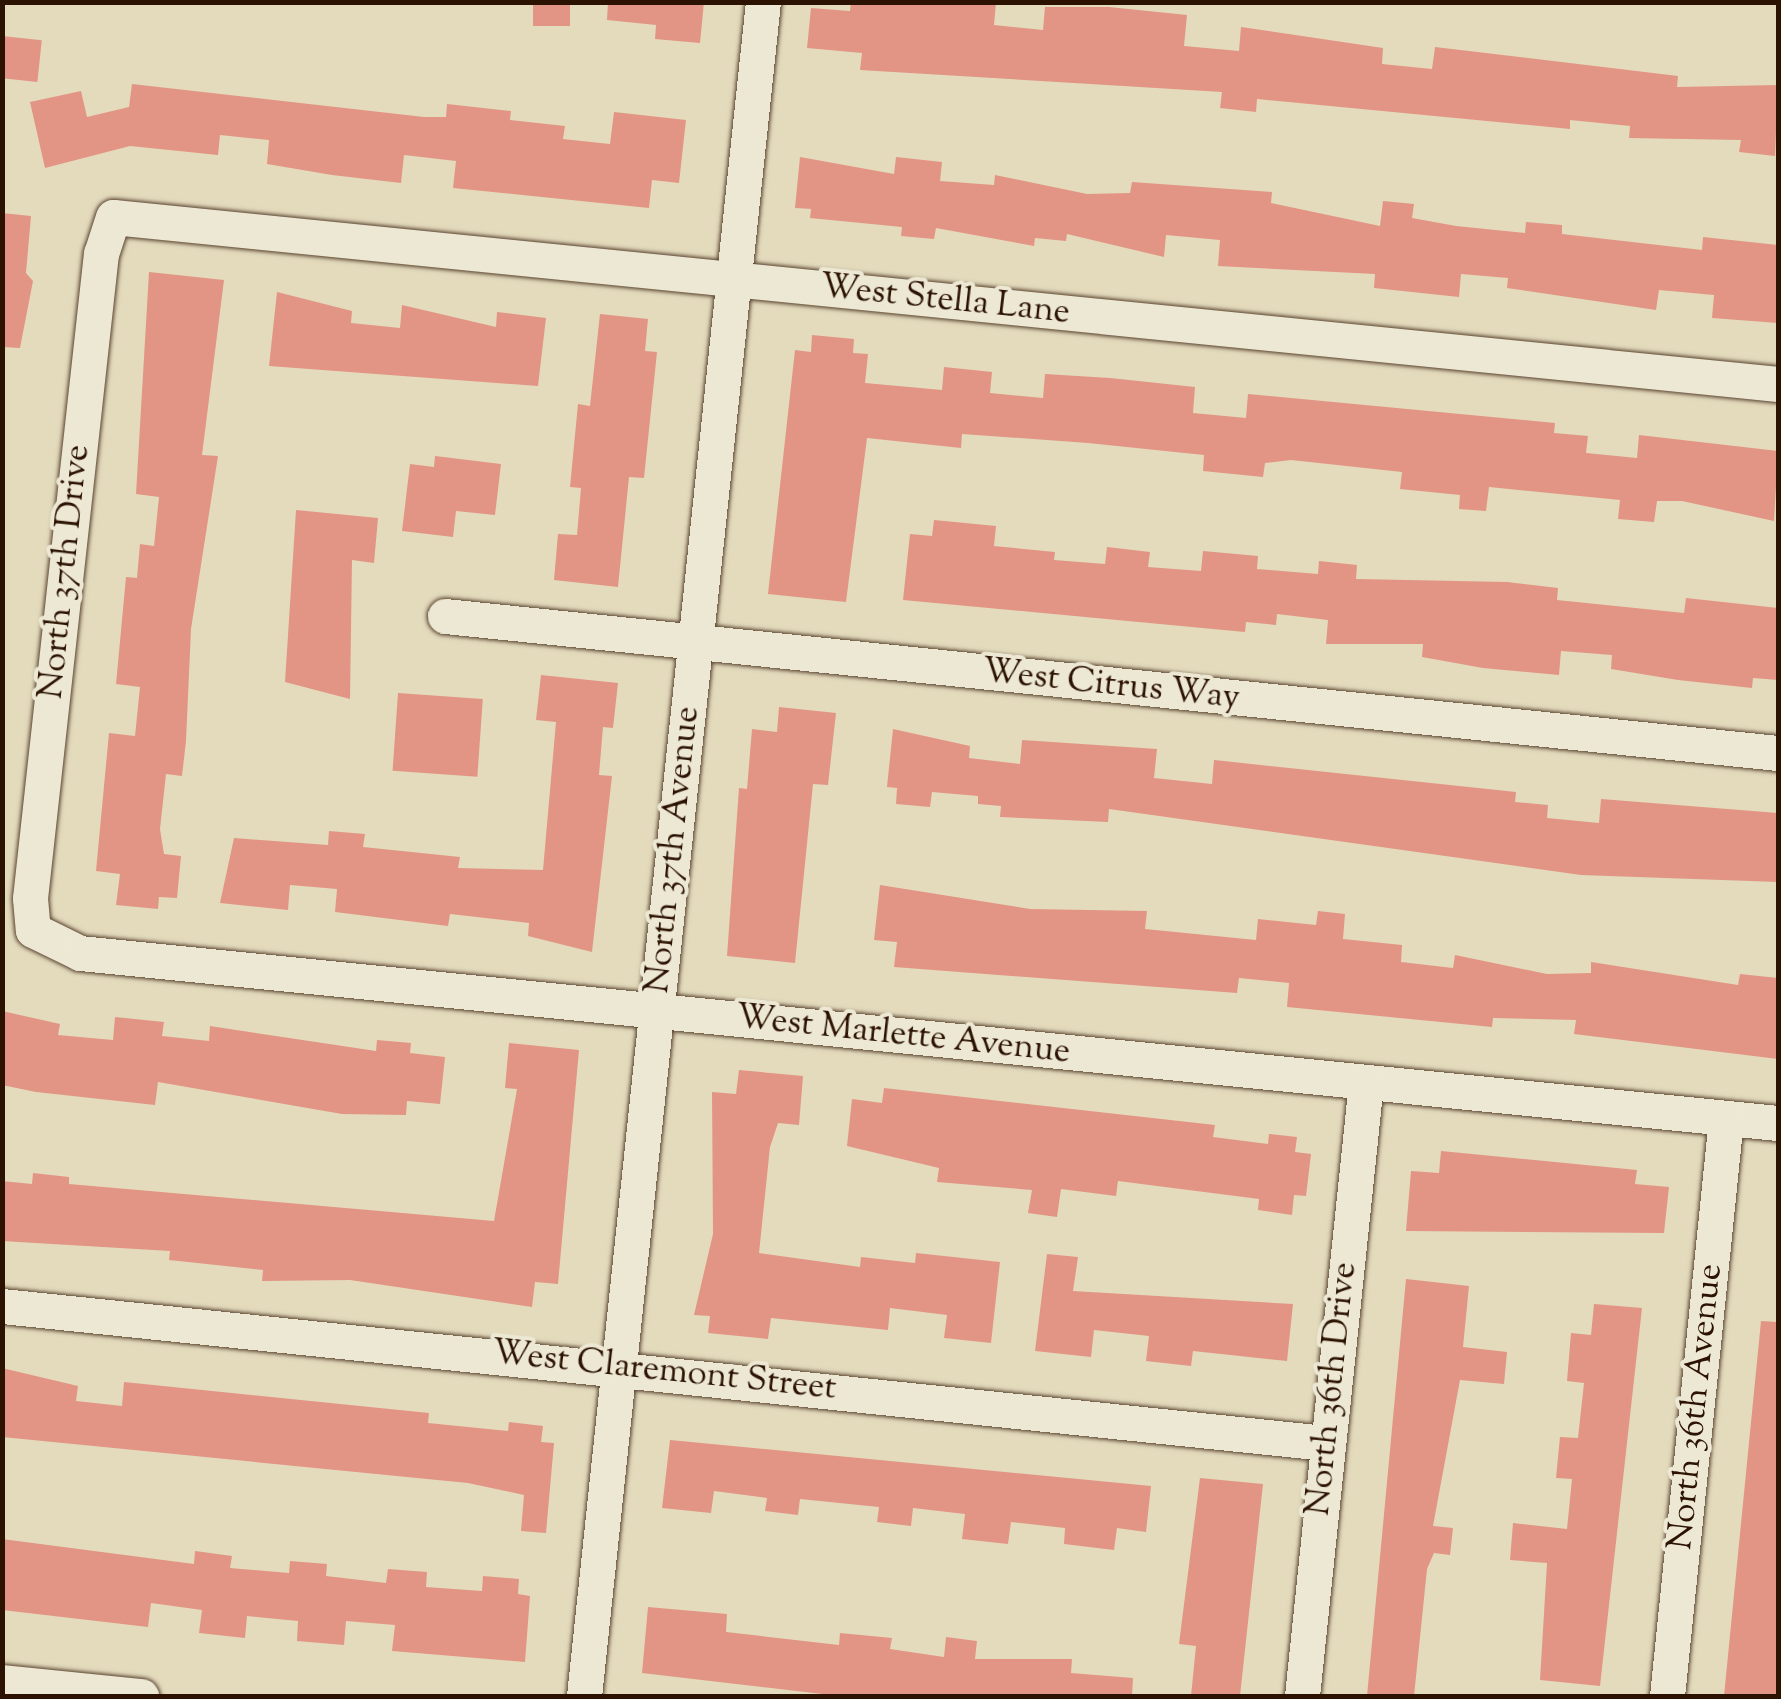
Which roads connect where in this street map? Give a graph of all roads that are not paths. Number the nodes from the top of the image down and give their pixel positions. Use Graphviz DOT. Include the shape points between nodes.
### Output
graph roads {
  1 [pos="763,2"];
  2 [pos="112,216"];
  3 [pos="732,279"];
  4 [pos="1778,384"];
  5 [pos="445,616"];
  6 [pos="696,643"];
  7 [pos="1778,753"];
  8 [pos="33,930"];
  9 [pos="657,1012"];
  10 [pos="1366,1082"];
  11 [pos="1726,1118"];
  12 [pos="1778,1124"];
  13 [pos="2,1306"];
  14 [pos="621,1367"];
  15 [pos="1326,1443"];
  16 [pos="2,1682"];
  17 [pos="141,1696"];
  18 [pos="584,1696"];
  19 [pos="1302,1696"];
  20 [pos="1667,1696"];
  1 -- 3 [label="street, North 37th Avenue"];
  2 -- 3 [label="street, West Stella Lane"];
  2 -- 8 [label="street, North 37th Drive" via="99,272"];
  3 -- 4 [label="street, West Stella Lane"];
  3 -- 6 [label="street, North 37th Avenue"];
  5 -- 6 [label="street, West Citrus Way"];
  6 -- 7 [label="street, West Citrus Way"];
  6 -- 9 [label="street, North 37th Avenue"];
  8 -- 9 [label="street, West Marlette Avenue" via="80,953"];
  9 -- 10 [label="street, West Marlette Avenue"];
  9 -- 14 [label="street, North 37th Avenue"];
  10 -- 11 [label="street, West Marlette Avenue"];
  10 -- 15 [label="street, North 36th Drive"];
  11 -- 12 [label="street, West Marlette Avenue"];
  11 -- 20 [label="street, North 36th Avenue"];
  13 -- 14 [label="street, West Claremont Street"];
  14 -- 15 [label="street, West Claremont Street"];
  14 -- 18 [label="street, North 37th Avenue"];
  15 -- 19 [label="street, North 36th Drive"];
  16 -- 17 [label="street"];
}
